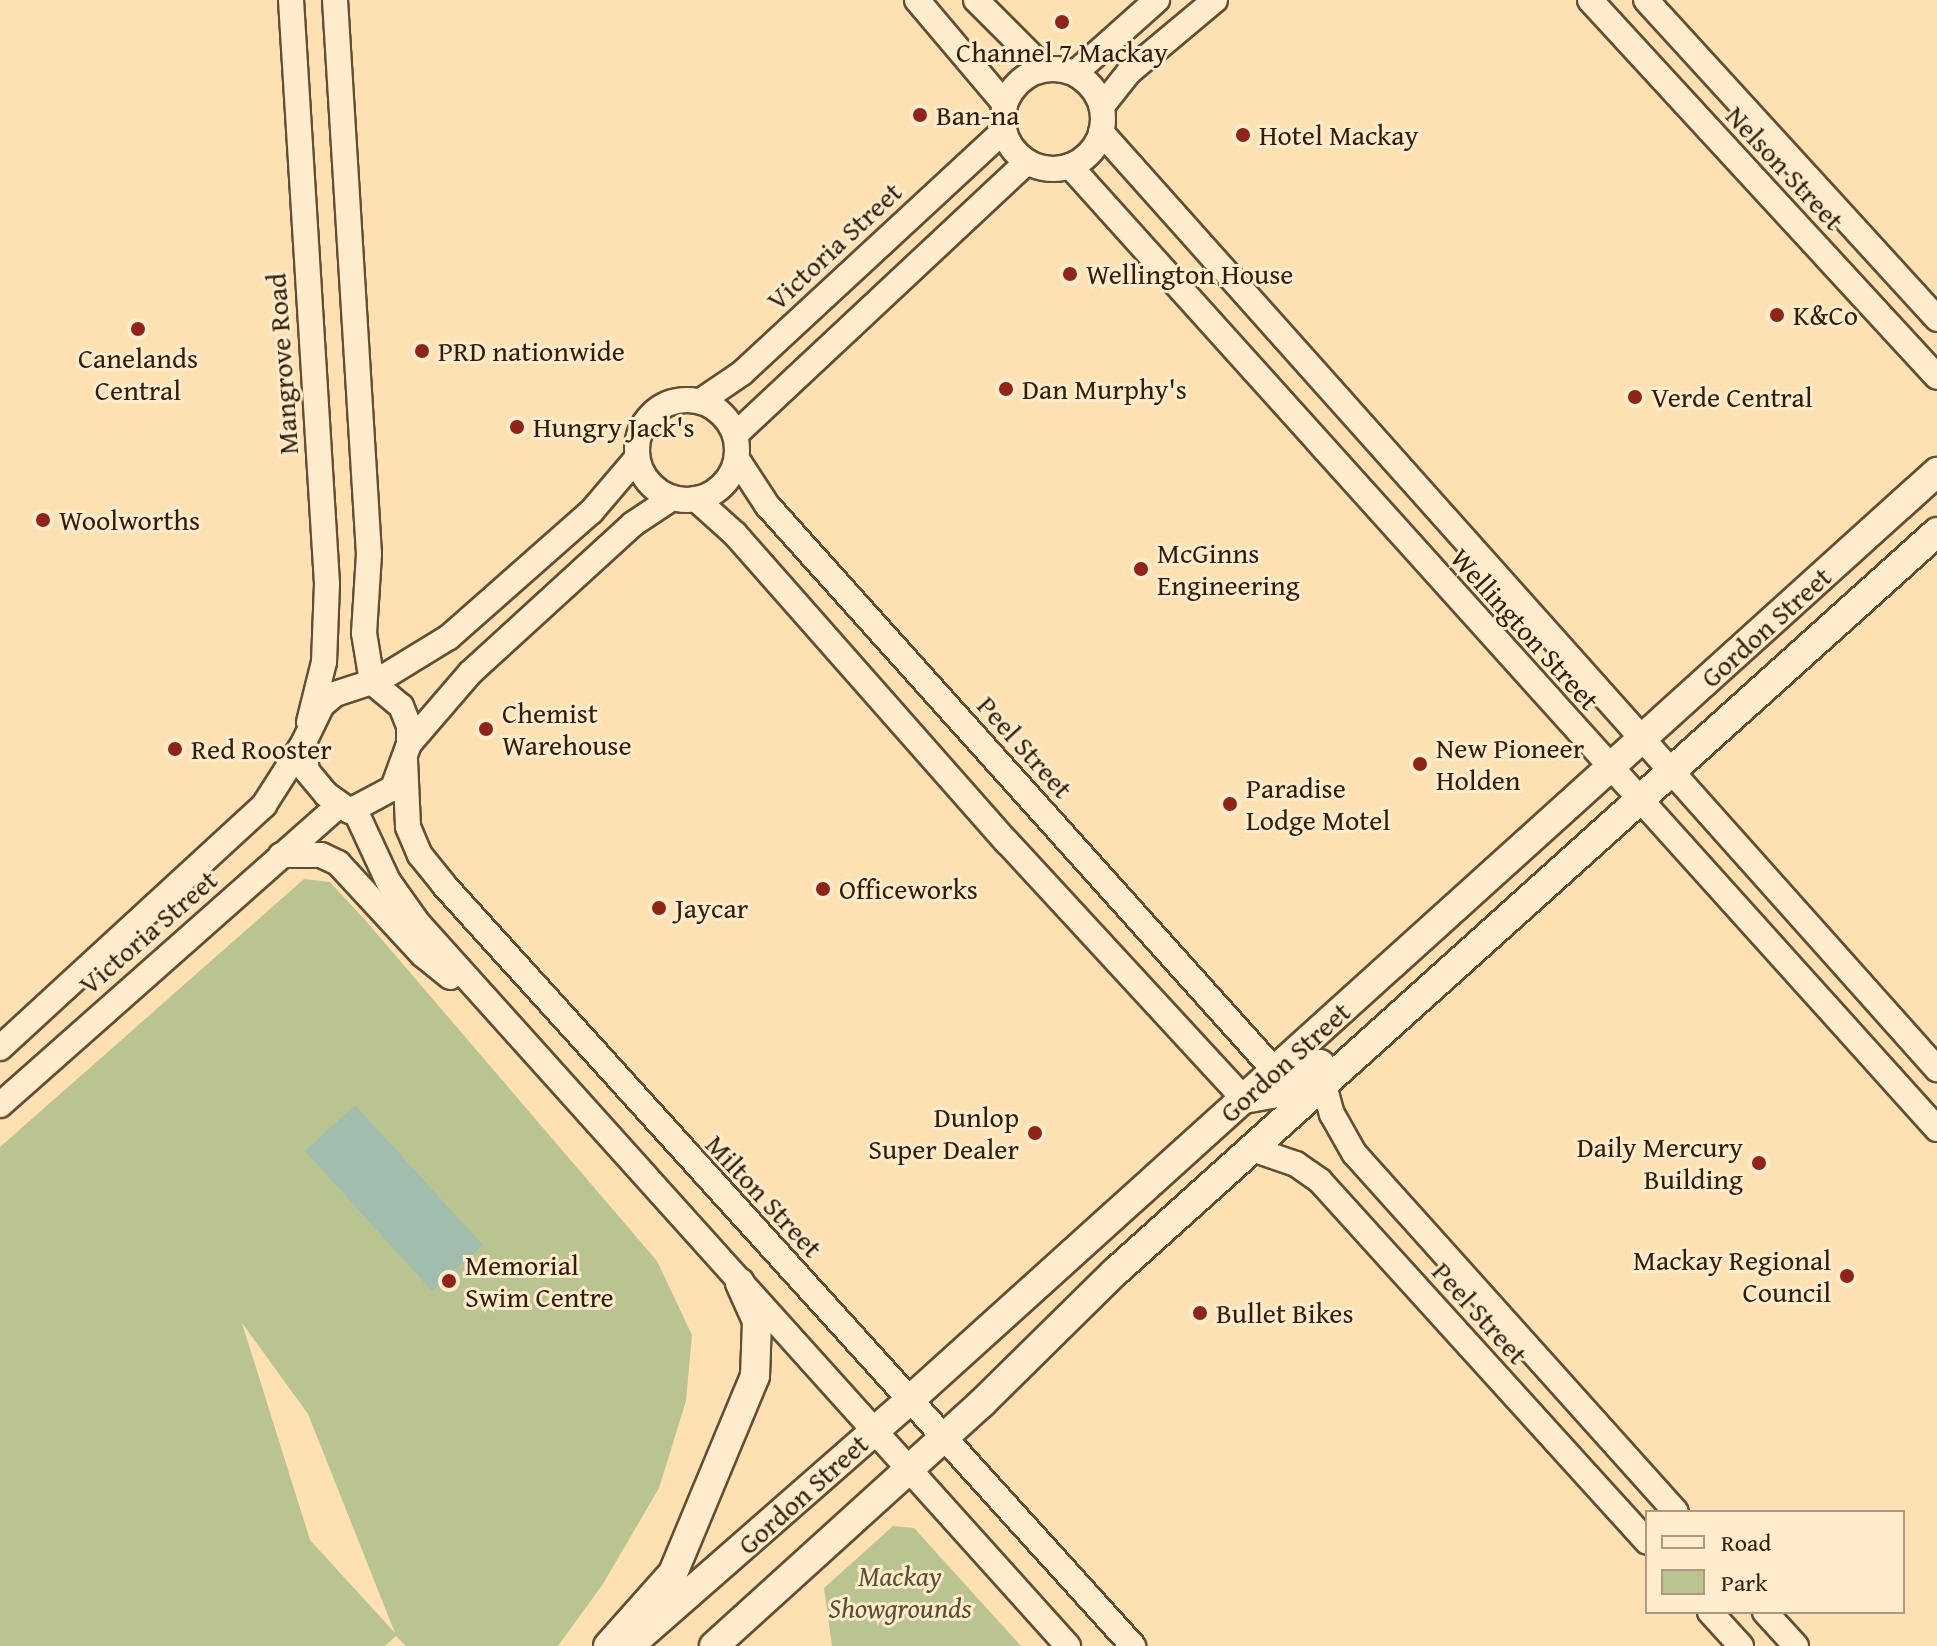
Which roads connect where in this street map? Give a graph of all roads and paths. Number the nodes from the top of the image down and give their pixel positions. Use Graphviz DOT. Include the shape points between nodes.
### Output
graph roads {
  1 [pos="291,0"];
  2 [pos="335,0"];
  3 [pos="917,0"];
  4 [pos="976,0"];
  5 [pos="1157,0"];
  6 [pos="1215,0"];
  7 [pos="1590,0"];
  8 [pos="1646,0"];
  9 [pos="1044,68"];
  10 [pos="1075,73"];
  11 [pos="1005,104"];
  12 [pos="1102,106"];
  13 [pos="1004,130"];
  14 [pos="1101,132"];
  15 [pos="1027,162"];
  16 [pos="1070,166"];
  17 [pos="1937,319"];
  18 [pos="1937,377"];
  19 [pos="701,401"];
  20 [pos="736,447"];
  21 [pos="637,458"];
  22 [pos="1937,472"];
  23 [pos="684,498"];
  24 [pos="1937,532"];
  25 [pos="373,682"];
  26 [pos="306,733"];
  27 [pos="1643,738"];
  28 [pos="407,752"];
  29 [pos="1671,768"];
  30 [pos="1610,769"];
  31 [pos="1638,799"];
  32 [pos="347,808"];
  33 [pos="281,855"];
  34 [pos="486,1000"];
  35 [pos="1367,1046"];
  36 [pos="0,1048"];
  37 [pos="1937,1069"];
  38 [pos="1275,1071"];
  39 [pos="1324,1085"];
  40 [pos="1244,1099"];
  41 [pos="0,1105"];
  42 [pos="1937,1129"];
  43 [pos="1252,1149"];
  44 [pos="740,1283"];
  45 [pos="1475,1288"];
  46 [pos="1444,1318"];
  47 [pos="911,1399"];
  48 [pos="1602,1430"];
  49 [pos="872,1432"];
  50 [pos="946,1436"];
  51 [pos="1571,1458"];
  52 [pos="907,1471"];
  53 [pos="1674,1510"];
  54 [pos="1645,1540"];
  55 [pos="1712,1614"];
  56 [pos="1767,1614"];
  57 [pos="608,1646"];
  58 [pos="629,1646"];
  59 [pos="714,1646"];
  60 [pos="1068,1646"];
  61 [pos="1133,1646"];
  62 [pos="1741,1646"];
  63 [pos="1796,1646"];
  1 -- 26 [label="street, Mangrove Road" via="327,584 324,662"];
  2 -- 25 [label="street" via="369,554 364,633"];
  3 -- 11 [label="street"];
  4 -- 9 [label="street"];
  5 -- 10 [label="street"];
  6 -- 12 [label="street" via="1129,72"];
  7 -- 18 [label="street, Nelson Street"];
  8 -- 17 [label="street, Nelson Street"];
  9 -- 10 [label="street"];
  9 -- 11 [label="street" via="1019,81"];
  10 -- 12 [label="street" via="1087,81"];
  11 -- 13 [label="street"];
  12 -- 14 [label="street"];
  13 -- 15 [label="street"];
  13 -- 19 [label="street, Victoria Street" via="742,373"];
  14 -- 16 [label="street" via="1095,147"];
  14 -- 27 [label="street, Wellington Street"];
  15 -- 16 [label="street" via="1056,169"];
  15 -- 20 [label="street"];
  16 -- 30 [label="street, Wellington Street"];
  19 -- 20 [label="street" via="723,414"];
  19 -- 21 [label="street" via="684,400 656,410 639,434"];
  20 -- 23 [label="street" via="722,485"];
  20 -- 38 [label="street, Peel Street" via="767,505"];
  21 -- 23 [label="street" via="649,483"];
  21 -- 25 [label="street" via="591,512 449,637"];
  22 -- 27 [label="main road, Gordon Street"];
  23 -- 28 [label="street" via="633,524 470,673"];
  23 -- 40 [label="street" via="735,534 1007,842"];
  24 -- 29 [label="main road, Gordon Street"];
  25 -- 26 [label="street" via="335,694"];
  25 -- 28 [label="street" via="401,706 409,726"];
  26 -- 32 [label="street" via="307,771"];
  26 -- 36 [label="street, Victoria Street" via="264,805"];
  27 -- 29 [label="street, Wellington Street"];
  27 -- 30 [label="main road, Gordon Street"];
  28 -- 32 [label="street" via="393,788"];
  28 -- 47 [label="street, Milton Street" via="408,827 428,865 673,1142"];
  29 -- 31 [label="main road, Gordon Street"];
  29 -- 37 [label="street, Wellington Street"];
  30 -- 31 [label="street, Wellington Street"];
  30 -- 38 [label="main road, Gordon Street"];
  31 -- 35 [label="main road, Gordon Street"];
  31 -- 42 [label="street, Wellington Street"];
  32 -- 33 [label="street, Victoria Street"];
  32 -- 34 [label="street" via="395,893"];
  33 -- 34 [label="street" via="321,855 338,863 423,955"];
  33 -- 41 [label="street, Victoria Street"];
  34 -- 44 [label="street"];
  35 -- 39 [label="main road, Gordon Street"];
  35 -- 40 [label="main road" via="1339,1049 1288,1091"];
  38 -- 40 [label="main road, Gordon Street"];
  39 -- 43 [label="main road, Gordon Street"];
  39 -- 45 [label="street, Peel Street" via="1332,1114 1354,1153"];
  40 -- 47 [label="main road, Gordon Street"];
  43 -- 46 [label="street, Peel Street" via="1296,1164 1320,1181"];
  43 -- 50 [label="main road, Gordon Street"];
  44 -- 49 [label="street"];
  44 -- 57 [label="main road" via="757,1321 755,1376 673,1573"];
  45 -- 46 [label="street"];
  45 -- 48 [label="street, Peel Street"];
  46 -- 51 [label="street, Peel Street"];
  47 -- 49 [label="main road, Gordon Street"];
  47 -- 50 [label="street, Milton Street"];
  48 -- 51 [label="street"];
  48 -- 53 [label="street, Peel Street"];
  49 -- 52 [label="street"];
  49 -- 58 [label="main road, Gordon Street"];
  50 -- 52 [label="main road, Gordon Street"];
  50 -- 61 [label="street, Milton Street"];
  51 -- 54 [label="street, Peel Street"];
  52 -- 59 [label="main road, Gordon Street"];
  52 -- 60 [label="street"];
  55 -- 62 [label="street"];
  56 -- 63 [label="street"];
}
